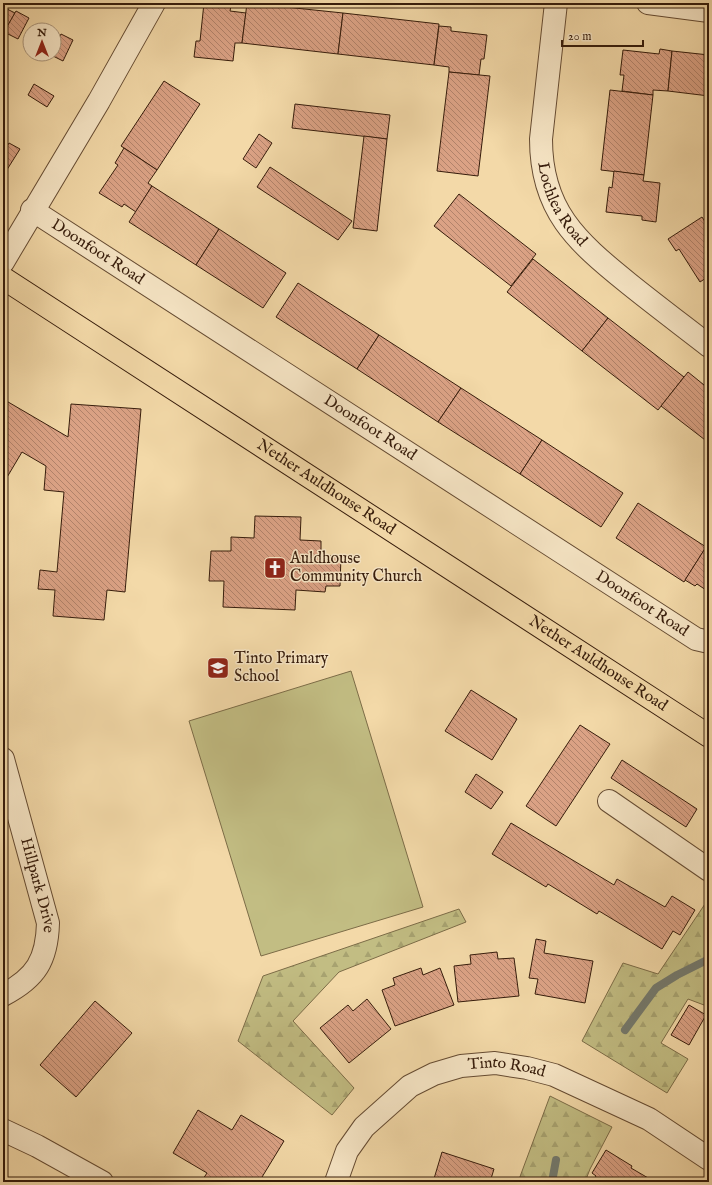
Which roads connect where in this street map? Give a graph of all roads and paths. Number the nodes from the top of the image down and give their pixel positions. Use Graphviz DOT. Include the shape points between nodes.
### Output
graph roads {
  1 [pos="154,3"];
  2 [pos="556,3"];
  3 [pos="648,3"];
  4 [pos="709,11"];
  5 [pos="32,210"];
  6 [pos="3,262"];
  7 [pos="3,278"];
  8 [pos="709,346"];
  9 [pos="709,642"];
  10 [pos="709,736"];
  11 [pos="3,759"];
  12 [pos="609,801"];
  13 [pos="709,870"];
  14 [pos="3,995"];
  15 [pos="3,1130"];
  16 [pos="709,1159"];
  17 [pos="102,1182"];
  18 [pos="336,1182"];
  1 -- 5 [label="street" via="99,101"];
  2 -- 8 [label="street, Lochlea Road" via="540,139 540,162 554,206 568,228 591,253"];
  3 -- 4 [label="street"];
  5 -- 6 [label="street"];
  5 -- 9 [label="street, Doonfoot Road" via="696,639"];
  7 -- 10 [label="main road, Nether Auldhouse Road"];
  11 -- 14 [label="street, Hillpark Drive" via="48,923 47,944 40,963 31,976 17,988"];
  12 -- 13 [label="street"];
  15 -- 17 [label="street"];
  16 -- 18 [label="street, Tinto Road" via="649,1119 560,1077 494,1063 461,1066 434,1074 410,1086 364,1127 348,1151"];
}
